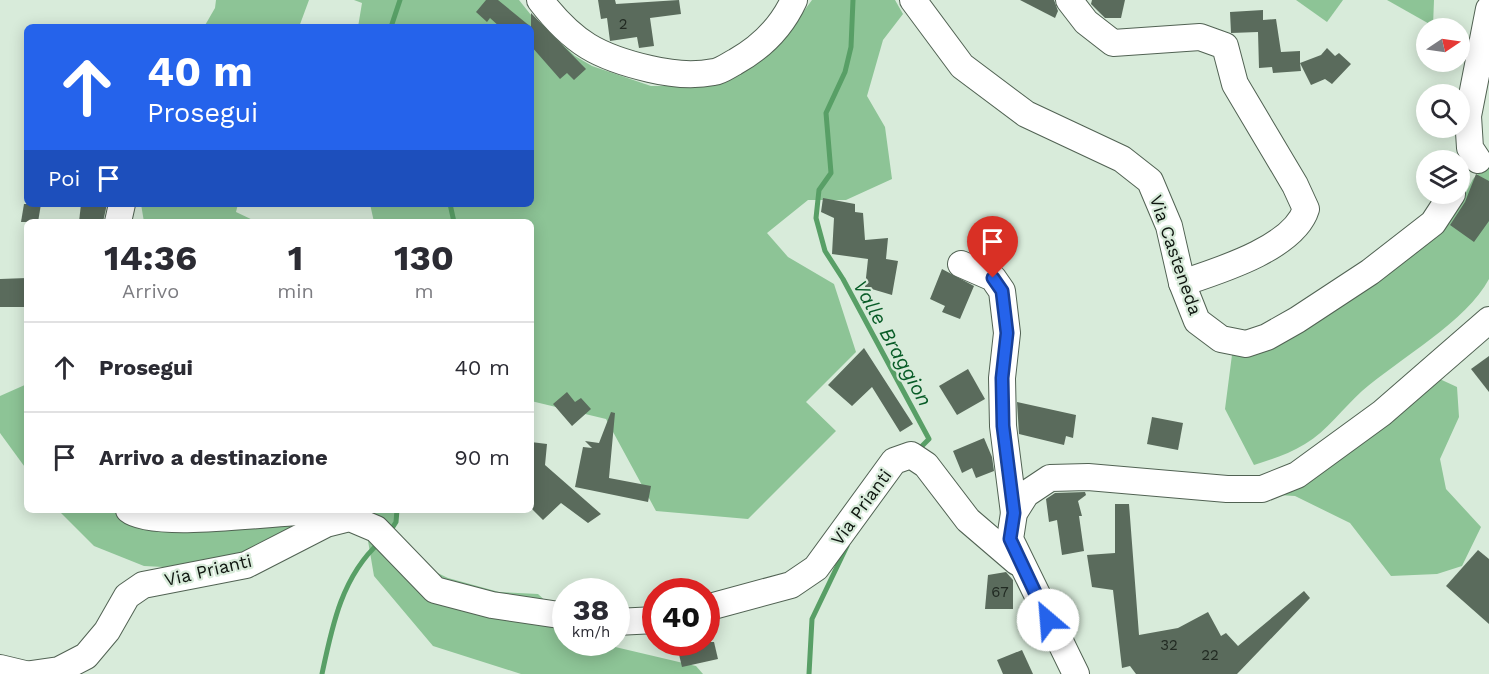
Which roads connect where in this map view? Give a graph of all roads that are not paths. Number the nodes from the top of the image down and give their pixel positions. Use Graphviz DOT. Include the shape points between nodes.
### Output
graph roads {
  1 [pos="540,0"];
  2 [pos="794,0"];
  3 [pos="913,0"];
  4 [pos="1069,0"];
  5 [pos="1489,9"];
  6 [pos="1484,160"];
  7 [pos="1470,173"];
  8 [pos="1446,204"];
  9 [pos="961,264"];
  10 [pos="1182,283"];
  11 [pos="1489,321"];
  12 [pos="132,513"];
  13 [pos="274,513"];
  14 [pos="331,513"];
  15 [pos="1014,513"];
  16 [pos="350,518"];
  17 [pos="1021,565"];
  18 [pos="720,605"];
  19 [pos="552,614"];
  20 [pos="0,668"];
  21 [pos="25,674"];
  22 [pos="31,674"];
  23 [pos="1076,674"];
  1 -- 2 [label="street" via="558,23 583,44 613,60 673,74 716,72 756,51"];
  3 -- 10 [label="street, Via Casteneda" via="962,66 1026,114 1122,159 1150,181 1169,226"];
  4 -- 10 [label="street" via="1086,22 1113,43 1200,37 1224,46 1234,84 1306,209 1302,221 1288,236 1224,268"];
  5 -- 6 [label="street" via="1468,116 1470,148"];
  6 -- 7 [label="street"];
  8 -- 10 [label="street, Via Casteneda" via="1433,224 1370,272 1297,321 1246,344 1221,339 1197,321"];
  9 -- 15 [label="street" via="993,278 1002,291 1007,333 1002,378 1003,426"];
  11 -- 15 [label="street" via="1382,413 1297,475 1262,489 1050,478 1026,494"];
  12 -- 13 [label="street" via="182,519"];
  14 -- 16 [label="street"];
  15 -- 17 [label="street" via="1010,539"];
  16 -- 19 [label="street" via="376,529 435,590 492,605"];
  16 -- 22 [label="street, Via Prianti" via="326,524 246,565 143,585 128,596 86,656 58,670"];
  17 -- 18 [label="street, Via Prianti" via="968,520 926,465 911,455 894,461 816,568 791,585"];
  17 -- 23 [label="street"];
  20 -- 21 [label="street"];
}
